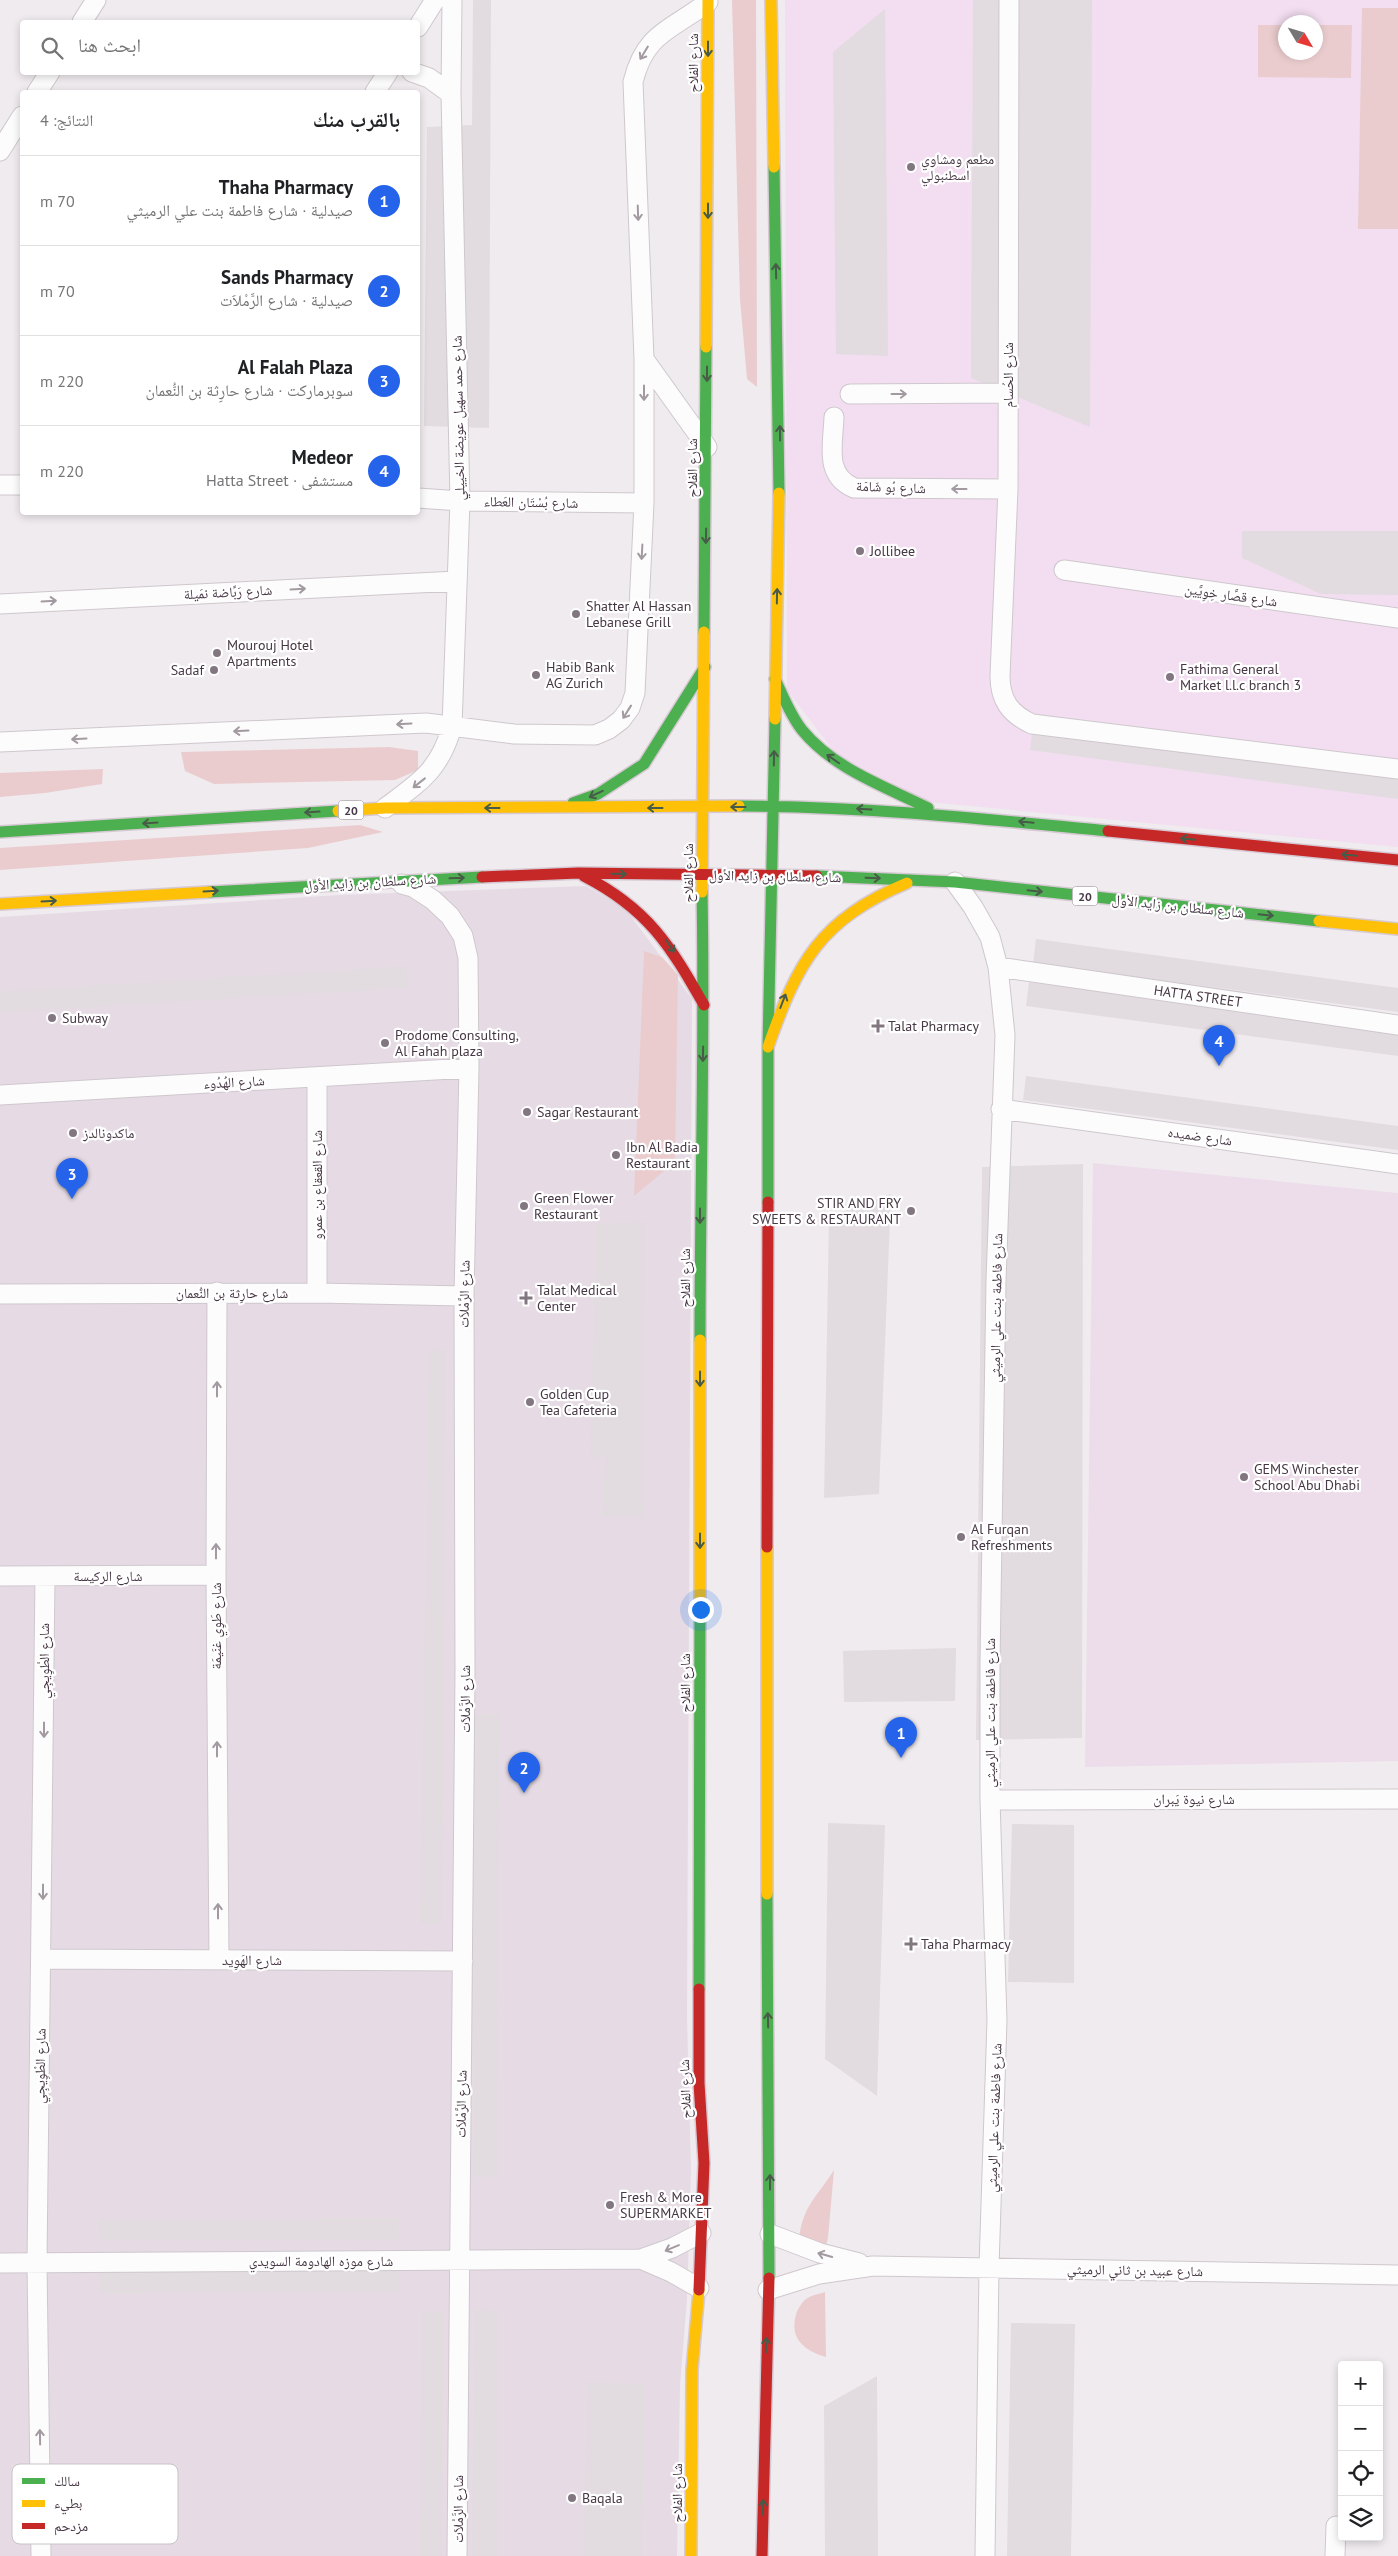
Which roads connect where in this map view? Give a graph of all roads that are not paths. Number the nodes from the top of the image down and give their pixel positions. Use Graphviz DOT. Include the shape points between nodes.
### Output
graph roads {
  1 [pos="96,0"];
  2 [pos="435,0"];
  3 [pos="452,0"];
  4 [pos="771,0"];
  5 [pos="1009,0"];
  6 [pos="708,1"];
  7 [pos="83,20"];
  8 [pos="420,24"];
  9 [pos="48,75"];
  10 [pos="386,75"];
  11 [pos="420,75"];
  12 [pos="38,90"];
  13 [pos="376,90"];
  14 [pos="451,94"];
  15 [pos="20,119"];
  16 [pos="0,151"];
  17 [pos="644,359"];
  18 [pos="1008,393"];
  19 [pos="850,394"];
  20 [pos="834,417"];
  21 [pos="707,447"];
  22 [pos="0,485"];
  23 [pos="20,485"];
  24 [pos="1008,489"];
  25 [pos="420,498"];
  26 [pos="460,501"];
  27 [pos="644,503"];
  28 [pos="1064,570"];
  29 [pos="457,581"];
  30 [pos="0,604"];
  31 [pos="1398,618"];
  32 [pos="705,667"];
  33 [pos="775,678"];
  34 [pos="452,727"];
  35 [pos="0,742"];
  36 [pos="1398,769"];
  37 [pos="703,807"];
  38 [pos="773,807"];
  39 [pos="385,808"];
  40 [pos="559,808"];
  41 [pos="938,814"];
  42 [pos="0,832"];
  43 [pos="1398,860"];
  44 [pos="578,873"];
  45 [pos="702,875"];
  46 [pos="771,876"];
  47 [pos="918,879"];
  48 [pos="391,881"];
  49 [pos="954,882"];
  50 [pos="0,904"];
  51 [pos="1398,929"];
  52 [pos="998,967"];
  53 [pos="704,1005"];
  54 [pos="1398,1025"];
  55 [pos="768,1047"];
  56 [pos="469,1068"];
  57 [pos="317,1077"];
  58 [pos="0,1095"];
  59 [pos="1001,1108"];
  60 [pos="1398,1164"];
  61 [pos="217,1292"];
  62 [pos="317,1293"];
  63 [pos="0,1294"];
  64 [pos="464,1296"];
  65 [pos="216,1575"];
  66 [pos="0,1576"];
  67 [pos="44,1576"];
  68 [pos="1398,1799"];
  69 [pos="990,1800"];
  70 [pos="42,1959"];
  71 [pos="219,1960"];
  72 [pos="462,1961"];
  73 [pos="701,2233"];
  74 [pos="770,2234"];
  75 [pos="459,2260"];
  76 [pos="641,2260"];
  77 [pos="0,2263"];
  78 [pos="38,2263"];
  79 [pos="873,2266"];
  80 [pos="988,2267"];
  81 [pos="1398,2275"];
  82 [pos="699,2288"];
  83 [pos="768,2290"];
  84 [pos="41,2464"];
  85 [pos="1336,2526"];
  86 [pos="457,2556"];
  87 [pos="691,2556"];
  88 [pos="762,2556"];
  89 [pos="985,2556"];
  90 [pos="1335,2556"];
  1 -- 7 [label="street"];
  2 -- 8 [label="street"];
  3 -- 14 [label="street, شارع حمد سهيل عويضة الخييلي"];
  33 -- 4 [label="main road, one-way" via="780,459"];
  5 -- 18 [label="street, شارع الحُسام"];
  6 -- 17 [label="street, one-way" via="653,40 643,52 633,82"];
  6 -- 21 [label="main road, شارع الفلاح, one-way"];
  9 -- 12 [label="street"];
  10 -- 13 [label="street"];
  11 -- 14 [label="street"];
  14 -- 26 [label="street, شارع حمد سهيل عويضة الخييلي"];
  15 -- 16 [label="street"];
  17 -- 21 [label="street"];
  17 -- 27 [label="street, one-way"];
  19 -- 18 [label="street, one-way"];
  18 -- 24 [label="street, شارع الحُسام"];
  24 -- 20 [label="street, شارع بُو شَامَة, one-way" via="854,488 837,477 833,467"];
  21 -- 32 [label="main road, شارع الفلاح, one-way"];
  22 -- 23 [label="street"];
  24 -- 36 [label="street, شارع الحُسام" via="1000,688 1011,711 1020,719 1044,725"];
  25 -- 26 [label="street, شارع بُسْتَان العَطاء"];
  26 -- 27 [label="street, شارع بُسْتَان العَطاء"];
  26 -- 29 [label="street, شارع حمد سهيل عويضة الخييلي"];
  27 -- 34 [label="street, one-way" via="635,693 622,720 602,732 580,735 514,734"];
  28 -- 31 [label="street, شارع قصَّار خِوِيَّين"];
  30 -- 29 [label="street, شارع رَبَّاضة نمَيلة, one-way"];
  29 -- 34 [label="street, شارع حمد سهيل عويضة الخييلي"];
  32 -- 37 [label="main road, شارع الفلاح"];
  32 -- 40 [label="main road, one-way" via="644,764 598,794"];
  38 -- 33 [label="main road, one-way"];
  41 -- 33 [label="main road, one-way" via="883,785 853,774 827,755 806,735 789,711"];
  34 -- 35 [label="street, one-way" via="426,723"];
  34 -- 39 [label="street, شارع حمد سهيل عويضة الخييلي, one-way" via="447,746 424,780"];
  38 -- 37 [label="main road, 20, one-way"];
  37 -- 40 [label="main road, 20, one-way"];
  37 -- 45 [label="main road, شارع الفلاح"];
  41 -- 38 [label="main road, 20, one-way" via="816,806"];
  38 -- 46 [label="main road"];
  40 -- 39 [label="main road, 20, one-way"];
  39 -- 42 [label="main road, 20, one-way"];
  43 -- 41 [label="main road, 20, one-way"];
  44 -- 45 [label="main road, شارع سلطان بن زايد الأول / 20, one-way"];
  48 -- 44 [label="main road, شارع سلطان بن زايد الأول / 20, one-way"];
  44 -- 53 [label="main road, one-way" via="606,886 653,923 671,947"];
  45 -- 46 [label="main road, شارع سلطان بن زايد الأول / 20"];
  45 -- 53 [label="main road, شارع الفلاح"];
  46 -- 47 [label="main road, شارع سلطان بن زايد الأول / 20, one-way"];
  46 -- 55 [label="main road"];
  47 -- 49 [label="main road, شارع سلطان بن زايد الأول / 20"];
  55 -- 47 [label="main road, one-way" via="784,997 826,932 853,908 887,890"];
  50 -- 48 [label="main road, شارع سلطان بن زايد الأول / 20, one-way"];
  48 -- 56 [label="street, شارع الرَّمْلاَت" via="413,887 434,900 463,936 468,958"];
  49 -- 51 [label="main road, شارع سلطان بن زايد الأول / 20, one-way"];
  49 -- 52 [label="street, شارع فاطمة بنت علي الرميثي" via="990,937"];
  52 -- 54 [label="street, HATTA STREET"];
  52 -- 59 [label="street, شارع فاطمة بنت علي الرميثي" via="1005,1035"];
  53 -- 73 [label="main road, شارع الفلاح, one-way" via="700,1157 699,2082 704,2163"];
  74 -- 55 [label="main road, one-way"];
  56 -- 57 [label="street, شارع الهُدُوء"];
  56 -- 64 [label="street, شارع الرَّمْلاَت"];
  57 -- 58 [label="street, شارع الهُدُوء"];
  57 -- 62 [label="street, شارع القعقاع بن عمرو"];
  59 -- 60 [label="street, شارع ضميده"];
  59 -- 69 [label="street, شارع فاطمة بنت علي الرميثي" via="995,1311"];
  61 -- 62 [label="street, شارع حارِثة بن النُّعمان"];
  61 -- 63 [label="street, شارع حارِثة بن النُّعمان"];
  65 -- 61 [label="street, شارع طَوِي غنَيمَة, one-way"];
  62 -- 64 [label="street, شارع حارِثة بن النُّعمان"];
  64 -- 72 [label="street, شارع الرَّمْلاَت"];
  65 -- 67 [label="street, شارع الركيسة"];
  71 -- 65 [label="street, شارع طَوِي غنَيمَة, one-way"];
  66 -- 67 [label="street, شارع الركيسة"];
  67 -- 70 [label="street, شارع الطْوِيجِي, one-way"];
  68 -- 69 [label="street, شارع نيوة يَبران"];
  69 -- 80 [label="street, شارع فاطمة بنت علي الرميثي" via="997,2020"];
  70 -- 71 [label="street, شارع الهَوِيد"];
  70 -- 78 [label="street, شارع الطْوِيجِي"];
  71 -- 72 [label="street, شارع الهَوِيد"];
  72 -- 75 [label="street, شارع الرَّمْلاَت"];
  73 -- 76 [label="street, شارع موزه الهادومة السويدي, one-way"];
  73 -- 82 [label="main road, شارع الفلاح"];
  79 -- 74 [label="street, شارع عبيد بن ثاني الرميثي, one-way" via="820,2253"];
  74 -- 83 [label="main road"];
  75 -- 76 [label="street, شارع موزه الهادومة السويدي"];
  75 -- 78 [label="street, شارع موزه الهادومة السويدي"];
  75 -- 86 [label="street, شارع الرَّمْلاَت"];
  76 -- 82 [label="street, شارع موزه الهادومة السويدي"];
  77 -- 78 [label="street, شارع موزه الهادومة السويدي"];
  84 -- 78 [label="street, شارع الطْوِيجِي, one-way"];
  79 -- 80 [label="street, شارع عبيد بن ثاني الرميثي"];
  79 -- 83 [label="street, شارع عبيد بن ثاني الرميثي" via="819,2274"];
  80 -- 81 [label="street, شارع عبيد بن ثاني الرميثي"];
  80 -- 89 [label="street, شارع فاطمة بنت علي الرميثي"];
  82 -- 87 [label="main road, شارع الفلاح" via="692,2370"];
  88 -- 83 [label="main road, one-way"];
  85 -- 90 [label="street"];
}
